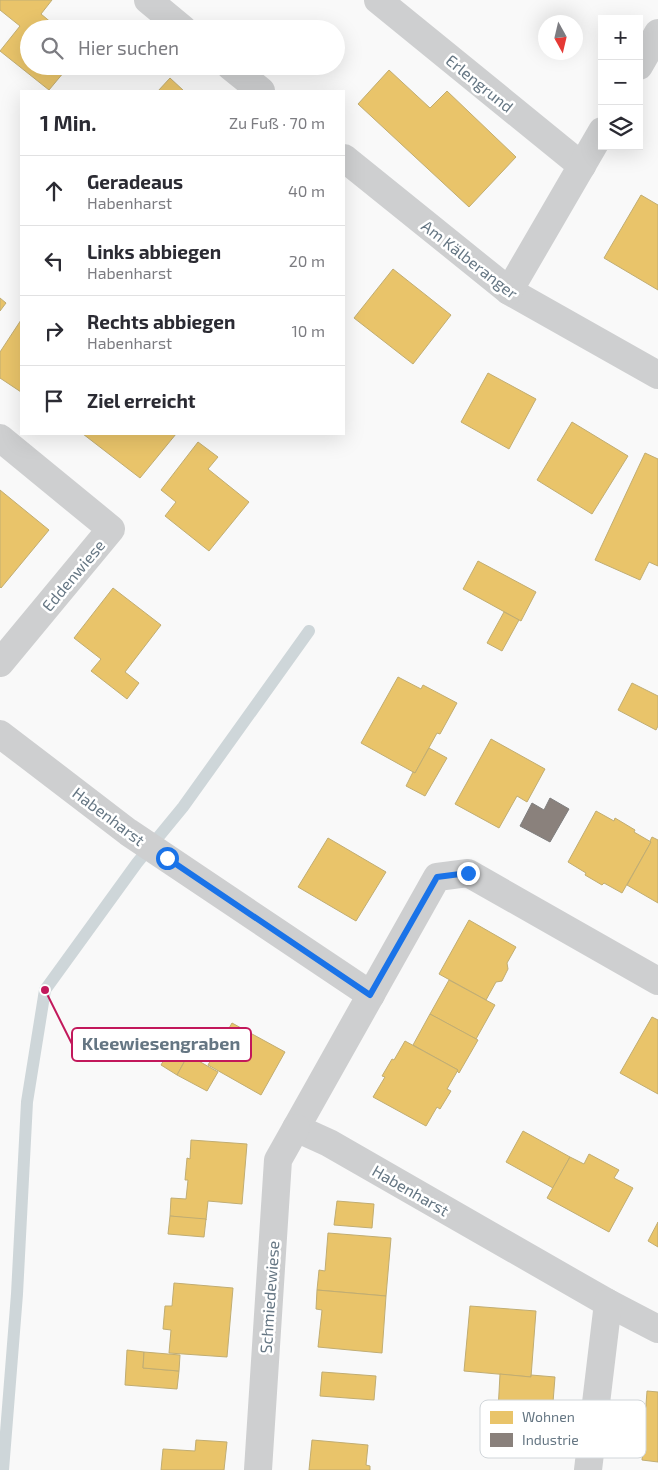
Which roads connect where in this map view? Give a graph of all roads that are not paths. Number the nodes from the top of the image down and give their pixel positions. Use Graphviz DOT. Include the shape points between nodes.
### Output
graph roads {
  1 [pos="148,0"];
  2 [pos="378,0"];
  3 [pos="172,20"];
  4 [pos="658,33"];
  5 [pos="642,60"];
  6 [pos="241,75"];
  7 [pos="260,90"];
  8 [pos="598,138"];
  9 [pos="345,159"];
  10 [pos="582,166"];
  11 [pos="509,291"];
  12 [pos="658,375"];
  13 [pos="0,438"];
  14 [pos="0,663"];
  15 [pos="0,734"];
  16 [pos="658,980"];
  17 [pos="370,995"];
  18 [pos="296,1128"];
  19 [pos="608,1303"];
  20 [pos="658,1329"];
  21 [pos="596,1400"];
  22 [pos="258,1470"];
  1 -- 3 [label="street"];
  2 -- 10 [label="street, Erlengrund"];
  4 -- 5 [label="street"];
  6 -- 7 [label="street"];
  8 -- 10 [label="street"];
  9 -- 11 [label="street, Am Kälberanger"];
  10 -- 11 [label="street"];
  11 -- 12 [label="street, Am Kälberanger"];
  13 -- 14 [label="street, Eddenwiese" via="111,529"];
  15 -- 17 [label="street, Habenharst" via="128,832"];
  16 -- 17 [label="street" via="468,873 437,877"];
  17 -- 18 [label="street"];
  18 -- 19 [label="street, Habenharst" via="329,1143"];
  18 -- 22 [label="street, Schmiedewiese" via="278,1160"];
  19 -- 20 [label="street, Habenharst"];
  19 -- 21 [label="street"];
}
